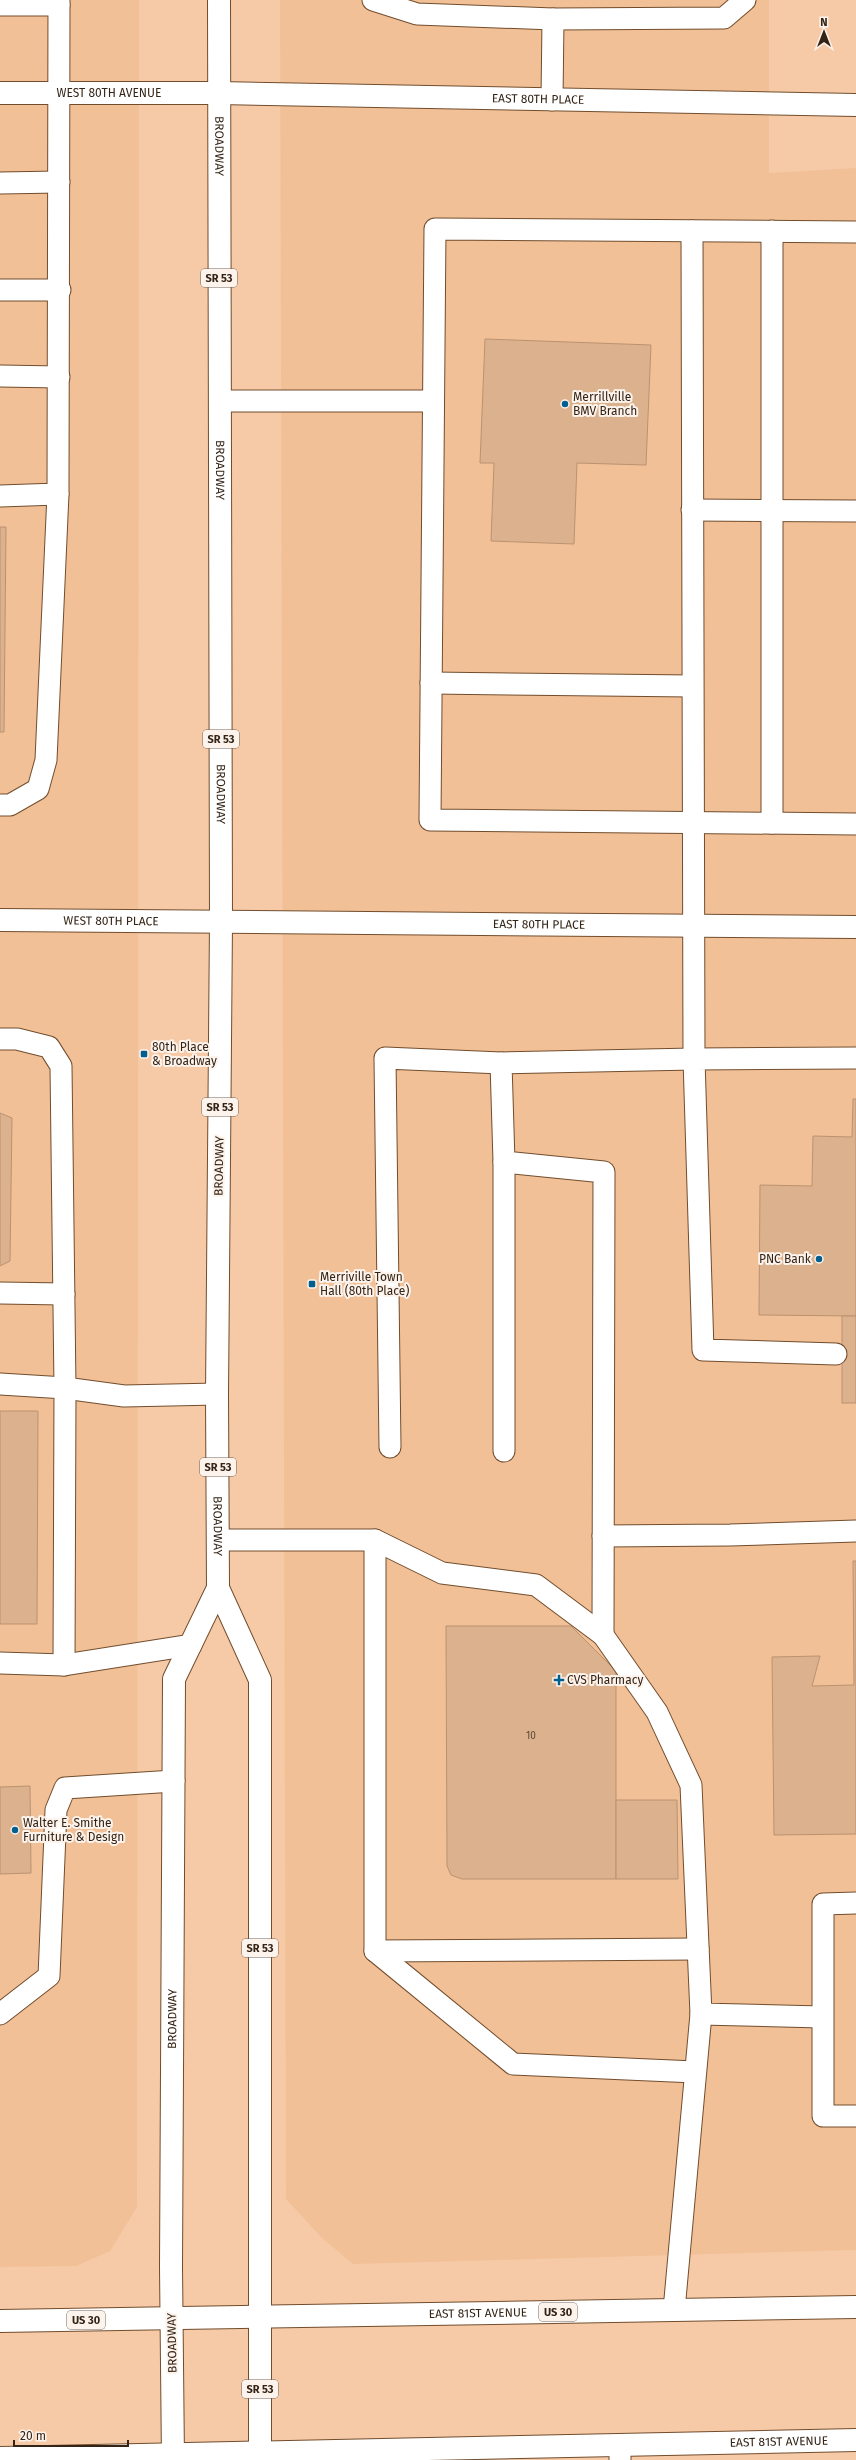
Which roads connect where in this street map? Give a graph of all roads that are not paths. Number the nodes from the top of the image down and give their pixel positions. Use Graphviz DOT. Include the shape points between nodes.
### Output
graph roads {
  1 [pos="218,0"];
  2 [pos="373,0"];
  3 [pos="745,0"];
  4 [pos="60,3"];
  5 [pos="0,5"];
  6 [pos="553,19"];
  7 [pos="0,92"];
  8 [pos="60,93"];
  9 [pos="219,94"];
  10 [pos="552,100"];
  11 [pos="856,105"];
  12 [pos="60,182"];
  13 [pos="0,183"];
  14 [pos="692,231"];
  15 [pos="772,231"];
  16 [pos="856,232"];
  17 [pos="0,290"];
  18 [pos="60,290"];
  19 [pos="0,376"];
  20 [pos="58,377"];
  21 [pos="220,401"];
  22 [pos="432,401"];
  23 [pos="58,494"];
  24 [pos="0,496"];
  25 [pos="692,510"];
  26 [pos="772,511"];
  27 [pos="856,511"];
  28 [pos="431,683"];
  29 [pos="692,686"];
  30 [pos="0,805"];
  31 [pos="692,822"];
  32 [pos="772,823"];
  33 [pos="856,824"];
  34 [pos="0,920"];
  35 [pos="221,922"];
  36 [pos="693,926"];
  37 [pos="856,927"];
  38 [pos="0,1039"];
  39 [pos="856,1058"];
  40 [pos="694,1059"];
  41 [pos="501,1063"];
  42 [pos="504,1162"];
  43 [pos="0,1293"];
  44 [pos="64,1294"];
  45 [pos="836,1354"];
  46 [pos="0,1384"];
  47 [pos="65,1388"];
  48 [pos="217,1394"];
  49 [pos="390,1447"];
  50 [pos="504,1452"];
  51 [pos="856,1531"];
  52 [pos="603,1536"];
  53 [pos="219,1540"];
  54 [pos="375,1540"];
  55 [pos="218,1588"];
  56 [pos="603,1635"];
  57 [pos="191,1645"];
  58 [pos="0,1663"];
  59 [pos="64,1665"];
  60 [pos="174,1781"];
  61 [pos="856,1903"];
  62 [pos="698,1949"];
  63 [pos="375,1951"];
  64 [pos="0,2014"];
  65 [pos="701,2014"];
  66 [pos="822,2017"];
  67 [pos="695,2072"];
  68 [pos="856,2116"];
  69 [pos="856,2307"];
  70 [pos="674,2310"];
  71 [pos="261,2317"];
  72 [pos="171,2318"];
  73 [pos="0,2321"];
  74 [pos="856,2440"];
  75 [pos="620,2453"];
  76 [pos="260,2457"];
  77 [pos="0,2458"];
  78 [pos="173,2458"];
  1 -- 9 [label="main road, BROADWAY / SR 53"];
  2 -- 6 [label="lane" via="417,14"];
  3 -- 6 [label="lane" via="724,18"];
  4 -- 5 [label="lane"];
  4 -- 8 [label="lane"];
  6 -- 10 [label="lane"];
  7 -- 8 [label="main road, WEST 80TH AVENUE"];
  8 -- 9 [label="main road, WEST 80TH AVENUE"];
  8 -- 12 [label="lane"];
  9 -- 10 [label="main road, EAST 80TH PLACE"];
  9 -- 21 [label="main road, BROADWAY / SR 53"];
  10 -- 11 [label="main road, EAST 80TH PLACE"];
  12 -- 13 [label="lane"];
  12 -- 18 [label="lane"];
  14 -- 15 [label="lane"];
  14 -- 22 [label="lane" via="435,229"];
  14 -- 25 [label="lane"];
  15 -- 16 [label="lane"];
  15 -- 26 [label="lane"];
  17 -- 18 [label="lane"];
  18 -- 20 [label="lane"];
  19 -- 20 [label="lane"];
  20 -- 23 [label="lane"];
  21 -- 22 [label="lane"];
  21 -- 35 [label="main road, BROADWAY / SR 53"];
  22 -- 28 [label="lane"];
  23 -- 24 [label="lane"];
  23 -- 30 [label="lane" via="46,760 38,789 10,805"];
  25 -- 26 [label="lane"];
  25 -- 29 [label="lane"];
  26 -- 27 [label="lane"];
  26 -- 32 [label="lane"];
  28 -- 29 [label="lane"];
  28 -- 31 [label="lane" via="430,820"];
  29 -- 31 [label="lane"];
  31 -- 32 [label="lane"];
  31 -- 36 [label="lane"];
  32 -- 33 [label="lane"];
  34 -- 35 [label="main road, WEST 80TH PLACE"];
  35 -- 36 [label="main road, EAST 80TH PLACE"];
  35 -- 48 [label="main road, BROADWAY / SR 53"];
  36 -- 37 [label="main road, EAST 80TH PLACE"];
  36 -- 40 [label="lane"];
  38 -- 44 [label="lane" via="16,1038 48,1047 61,1066"];
  39 -- 40 [label="lane"];
  40 -- 41 [label="lane"];
  40 -- 45 [label="lane" via="703,1350"];
  41 -- 42 [label="lane"];
  41 -- 49 [label="lane" via="385,1058"];
  42 -- 50 [label="lane"];
  42 -- 52 [label="lane" via="604,1172"];
  43 -- 44 [label="lane"];
  44 -- 47 [label="lane"];
  46 -- 47 [label="lane"];
  47 -- 48 [label="lane" via="124,1396"];
  47 -- 59 [label="lane"];
  48 -- 53 [label="main road, BROADWAY / SR 53"];
  51 -- 52 [label="lane"];
  52 -- 56 [label="lane"];
  53 -- 54 [label="lane"];
  53 -- 55 [label="main road, BROADWAY / SR 53"];
  54 -- 56 [label="lane" via="442,1573 536,1585"];
  54 -- 63 [label="lane"];
  55 -- 57 [label="main road, BROADWAY / SR 53"];
  55 -- 71 [label="main road, BROADWAY / SR 53" via="260,1680"];
  56 -- 62 [label="lane" via="657,1712 691,1785"];
  57 -- 59 [label="lane"];
  57 -- 60 [label="main road, BROADWAY / SR 53" via="174,1679"];
  58 -- 59 [label="lane"];
  60 -- 64 [label="lane" via="65,1788 56,1810 50,1976"];
  60 -- 72 [label="main road, BROADWAY / SR 53"];
  61 -- 66 [label="lane" via="823,1904"];
  62 -- 63 [label="lane"];
  62 -- 65 [label="lane"];
  63 -- 67 [label="lane" via="513,2064"];
  65 -- 66 [label="lane"];
  65 -- 67 [label="lane"];
  66 -- 68 [label="lane" via="823,2116"];
  67 -- 70 [label="lane"];
  69 -- 70 [label="main road, EAST 81ST AVENUE / US 30"];
  70 -- 71 [label="main road, EAST 81ST AVENUE / US 30"];
  71 -- 72 [label="main road, EAST 81ST AVENUE / US 30"];
  71 -- 76 [label="main road, BROADWAY / SR 53"];
  72 -- 73 [label="main road, US 30"];
  72 -- 78 [label="main road, BROADWAY / SR 53"];
  74 -- 75 [label="main road, EAST 81ST AVENUE"];
  75 -- 76 [label="main road, EAST 81ST AVENUE"];
  76 -- 78 [label="main road, EAST 81ST AVENUE"];
  77 -- 78 [label="main road, EAST 81ST AVENUE"];
}
